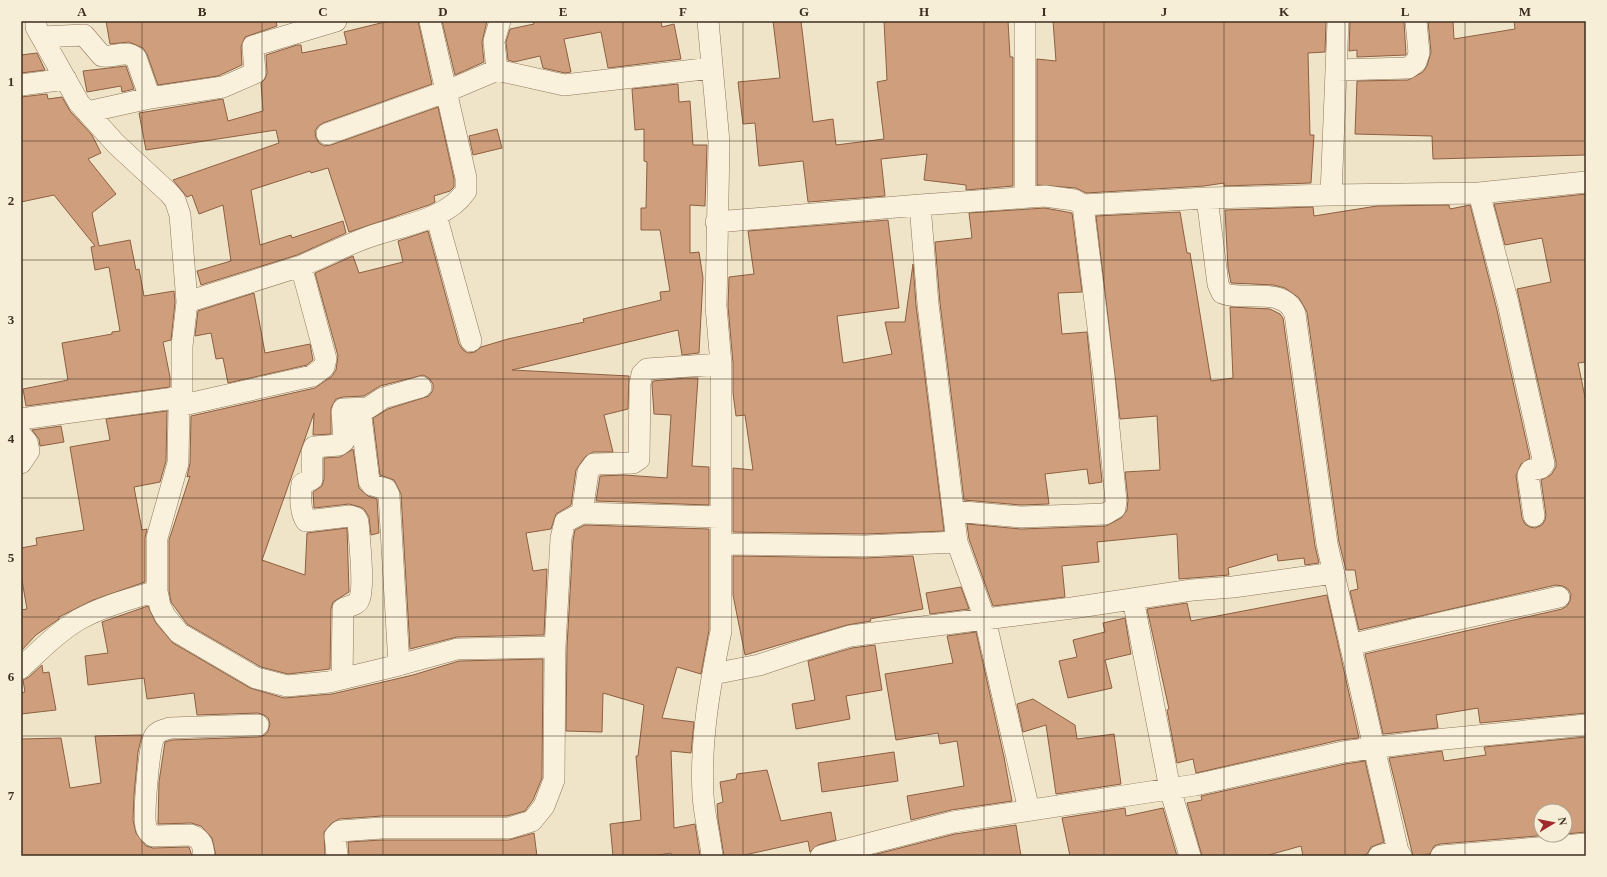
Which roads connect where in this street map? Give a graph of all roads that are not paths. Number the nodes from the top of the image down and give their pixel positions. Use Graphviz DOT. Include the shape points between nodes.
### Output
graph roads {
  1 [pos="336,21"];
  2 [pos="430,21"];
  3 [pos="500,21"];
  4 [pos="708,21"];
  5 [pos="1025,21"];
  6 [pos="1338,21"];
  7 [pos="1416,21"];
  8 [pos="39,29"];
  9 [pos="712,68"];
  10 [pos="497,70"];
  11 [pos="1336,70"];
  12 [pos="66,79"];
  13 [pos="21,84"];
  14 [pos="445,92"];
  15 [pos="150,98"];
  16 [pos="87,112"];
  17 [pos="327,134"];
  18 [pos="1586,182"];
  19 [pos="1478,193"];
  20 [pos="1330,195"];
  21 [pos="1025,198"];
  22 [pos="1207,198"];
  23 [pos="920,205"];
  24 [pos="1083,205"];
  25 [pos="436,215"];
  26 [pos="716,222"];
  27 [pos="301,266"];
  28 [pos="187,302"];
  29 [pos="471,341"];
  30 [pos="721,364"];
  31 [pos="421,387"];
  32 [pos="181,402"];
  33 [pos="360,409"];
  34 [pos="21,419"];
  35 [pos="21,435"];
  36 [pos="21,463"];
  37 [pos="953,511"];
  38 [pos="582,513"];
  39 [pos="1534,516"];
  40 [pos="720,517"];
  41 [pos="957,542"];
  42 [pos="722,544"];
  43 [pos="1334,573"];
  44 [pos="157,591"];
  45 [pos="1559,597"];
  46 [pos="1133,599"];
  47 [pos="985,619"];
  48 [pos="1350,645"];
  49 [pos="555,647"];
  50 [pos="400,666"];
  51 [pos="21,668"];
  52 [pos="713,674"];
  53 [pos="342,678"];
  54 [pos="258,725"];
  55 [pos="1586,725"];
  56 [pos="1374,747"];
  57 [pos="1170,789"];
  58 [pos="1029,810"];
  59 [pos="1586,844"];
  60 [pos="1393,854"];
  61 [pos="204,856"];
  62 [pos="337,856"];
  63 [pos="712,856"];
  64 [pos="822,856"];
  65 [pos="1190,856"];
  66 [pos="1441,856"];
  1 -- 15 [label="street" via="253,46 255,72 224,87"];
  2 -- 14 [label="street"];
  3 -- 10 [label="street" via="494,41"];
  4 -- 9 [label="street"];
  5 -- 21 [label="street"];
  6 -- 11 [label="street"];
  7 -- 11 [label="street" via="1419,53 1416,62 1408,68"];
  8 -- 12 [label="street"];
  8 -- 15 [label="street" via="84,35 102,56 127,53 133,55"];
  9 -- 10 [label="street" via="564,85"];
  9 -- 26 [label="street" via="719,142"];
  10 -- 14 [label="street"];
  11 -- 20 [label="street"];
  12 -- 13 [label="street"];
  12 -- 16 [label="street"];
  14 -- 17 [label="street"];
  14 -- 25 [label="street" via="466,178 466,191 451,208"];
  15 -- 16 [label="street"];
  16 -- 28 [label="street" via="116,144 175,200 180,215"];
  18 -- 19 [label="street"];
  19 -- 20 [label="street"];
  19 -- 39 [label="street" via="1508,303 1544,464 1541,468 1531,470 1528,475"];
  20 -- 22 [label="street"];
  21 -- 23 [label="street"];
  21 -- 24 [label="street" via="1056,197 1074,200"];
  22 -- 24 [label="street"];
  22 -- 43 [label="street" via="1218,284 1222,292 1280,298 1289,304 1295,314 1327,544"];
  23 -- 26 [label="street"];
  23 -- 37 [label="street" via="928,304"];
  24 -- 37 [label="street" via="1104,376 1115,508 1105,514 1021,517"];
  25 -- 27 [label="street" via="365,238"];
  25 -- 29 [label="street"];
  26 -- 30 [label="street" via="716,306"];
  27 -- 28 [label="street"];
  27 -- 32 [label="street" via="326,359 324,367 312,376"];
  28 -- 32 [label="street" via="182,346"];
  30 -- 38 [label="street" via="647,369 642,374 639,459 633,463 594,464 588,472"];
  30 -- 40 [label="street"];
  31 -- 33 [label="street" via="383,398 373,406"];
  32 -- 34 [label="street"];
  32 -- 44 [label="street" via="178,463 157,538"];
  33 -- 50 [label="street" via="369,481 372,485 386,489 389,495"];
  33 -- 53 [label="street" via="342,410 342,444 313,448 313,476 310,481 302,484 301,490 306,521 350,516 358,522 361,557 360,597 343,612"];
  35 -- 36 [label="street" via="27,442 29,451"];
  37 -- 41 [label="street"];
  38 -- 40 [label="street"];
  38 -- 49 [label="street" via="565,522 561,538"];
  40 -- 42 [label="street"];
  41 -- 42 [label="street" via="865,546"];
  41 -- 47 [label="street"];
  42 -- 52 [label="street" via="721,631"];
  43 -- 46 [label="street"];
  43 -- 48 [label="street"];
  44 -- 51 [label="street" via="114,604 78,620 45,644"];
  44 -- 53 [label="street" via="165,616 179,632 256,678 286,686 299,686"];
  45 -- 48 [label="street"];
  46 -- 47 [label="street"];
  46 -- 57 [label="street"];
  47 -- 52 [label="street" via="850,636 759,665"];
  47 -- 58 [label="street"];
  48 -- 56 [label="street"];
  49 -- 50 [label="street" via="457,649"];
  49 -- 62 [label="street" via="554,780 544,806 532,821 509,828 382,828 340,831 335,836"];
  50 -- 53 [label="street"];
  52 -- 63 [label="street" via="703,743 703,796"];
  54 -- 61 [label="street" via="170,728 154,736 150,751 146,818 148,831 153,836 196,837 203,845"];
  55 -- 56 [label="street"];
  56 -- 57 [label="street"];
  56 -- 60 [label="street"];
  57 -- 58 [label="street"];
  57 -- 65 [label="street"];
  58 -- 64 [label="street" via="953,822"];
  59 -- 66 [label="street"];
}
